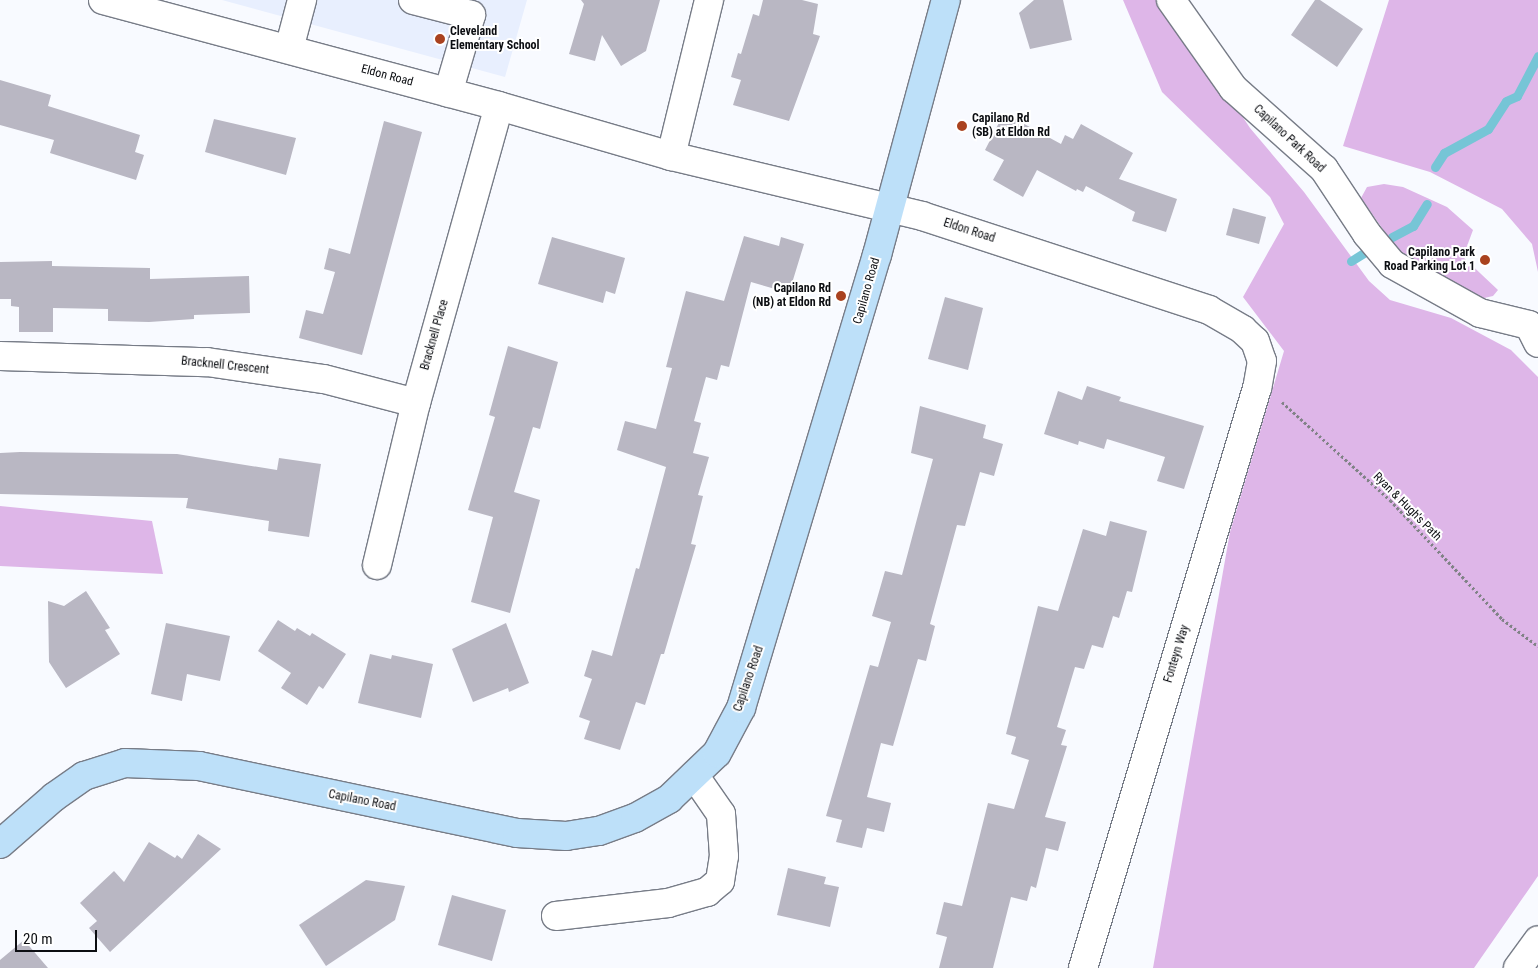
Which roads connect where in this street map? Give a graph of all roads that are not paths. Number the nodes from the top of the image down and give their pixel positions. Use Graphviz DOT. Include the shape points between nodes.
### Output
graph roads {
  1 [pos="103,0"];
  2 [pos="302,0"];
  3 [pos="413,0"];
  4 [pos="709,0"];
  5 [pos="946,0"];
  6 [pos="1170,0"];
  7 [pos="289,49"];
  8 [pos="448,93"];
  9 [pos="498,106"];
  10 [pos="671,156"];
  11 [pos="891,208"];
  12 [pos="1255,341"];
  13 [pos="1538,343"];
  14 [pos="0,356"];
  15 [pos="416,403"];
  16 [pos="378,565"];
  17 [pos="694,775"];
  18 [pos="0,844"];
  19 [pos="556,916"];
  20 [pos="1538,940"];
  21 [pos="1083,968"];
  22 [pos="1518,968"];
  1 -- 7 [label="street, Eldon Road"];
  2 -- 7 [label="street"];
  3 -- 8 [label="street" via="472,16"];
  4 -- 10 [label="street"];
  5 -- 11 [label="main road, Capilano Road"];
  6 -- 13 [label="street, Capilano Park Road" via="1233,88 1324,169 1367,234 1392,264 1480,313 1529,325"];
  7 -- 8 [label="street, Eldon Road"];
  8 -- 9 [label="street, Eldon Road"];
  9 -- 10 [label="street, Eldon Road"];
  9 -- 15 [label="street, Bracknell Place"];
  10 -- 11 [label="street, Eldon Road"];
  11 -- 12 [label="street, Eldon Road" via="1208,310 1243,330"];
  11 -- 17 [label="main road, Capilano Road" via="741,708 717,753"];
  12 -- 21 [label="street, Fonteyn Way" via="1262,361 1257,388"];
  14 -- 15 [label="street, Bracknell Crescent" via="207,362 324,379"];
  15 -- 16 [label="street, Bracknell Place"];
  17 -- 18 [label="main road, Capilano Road" via="669,799 635,818 599,831 566,836 517,833 199,766 125,763 84,776 54,797"];
  17 -- 19 [label="street" via="721,814 724,856 720,881 706,892 668,903"];
  20 -- 22 [label="street"];
}
